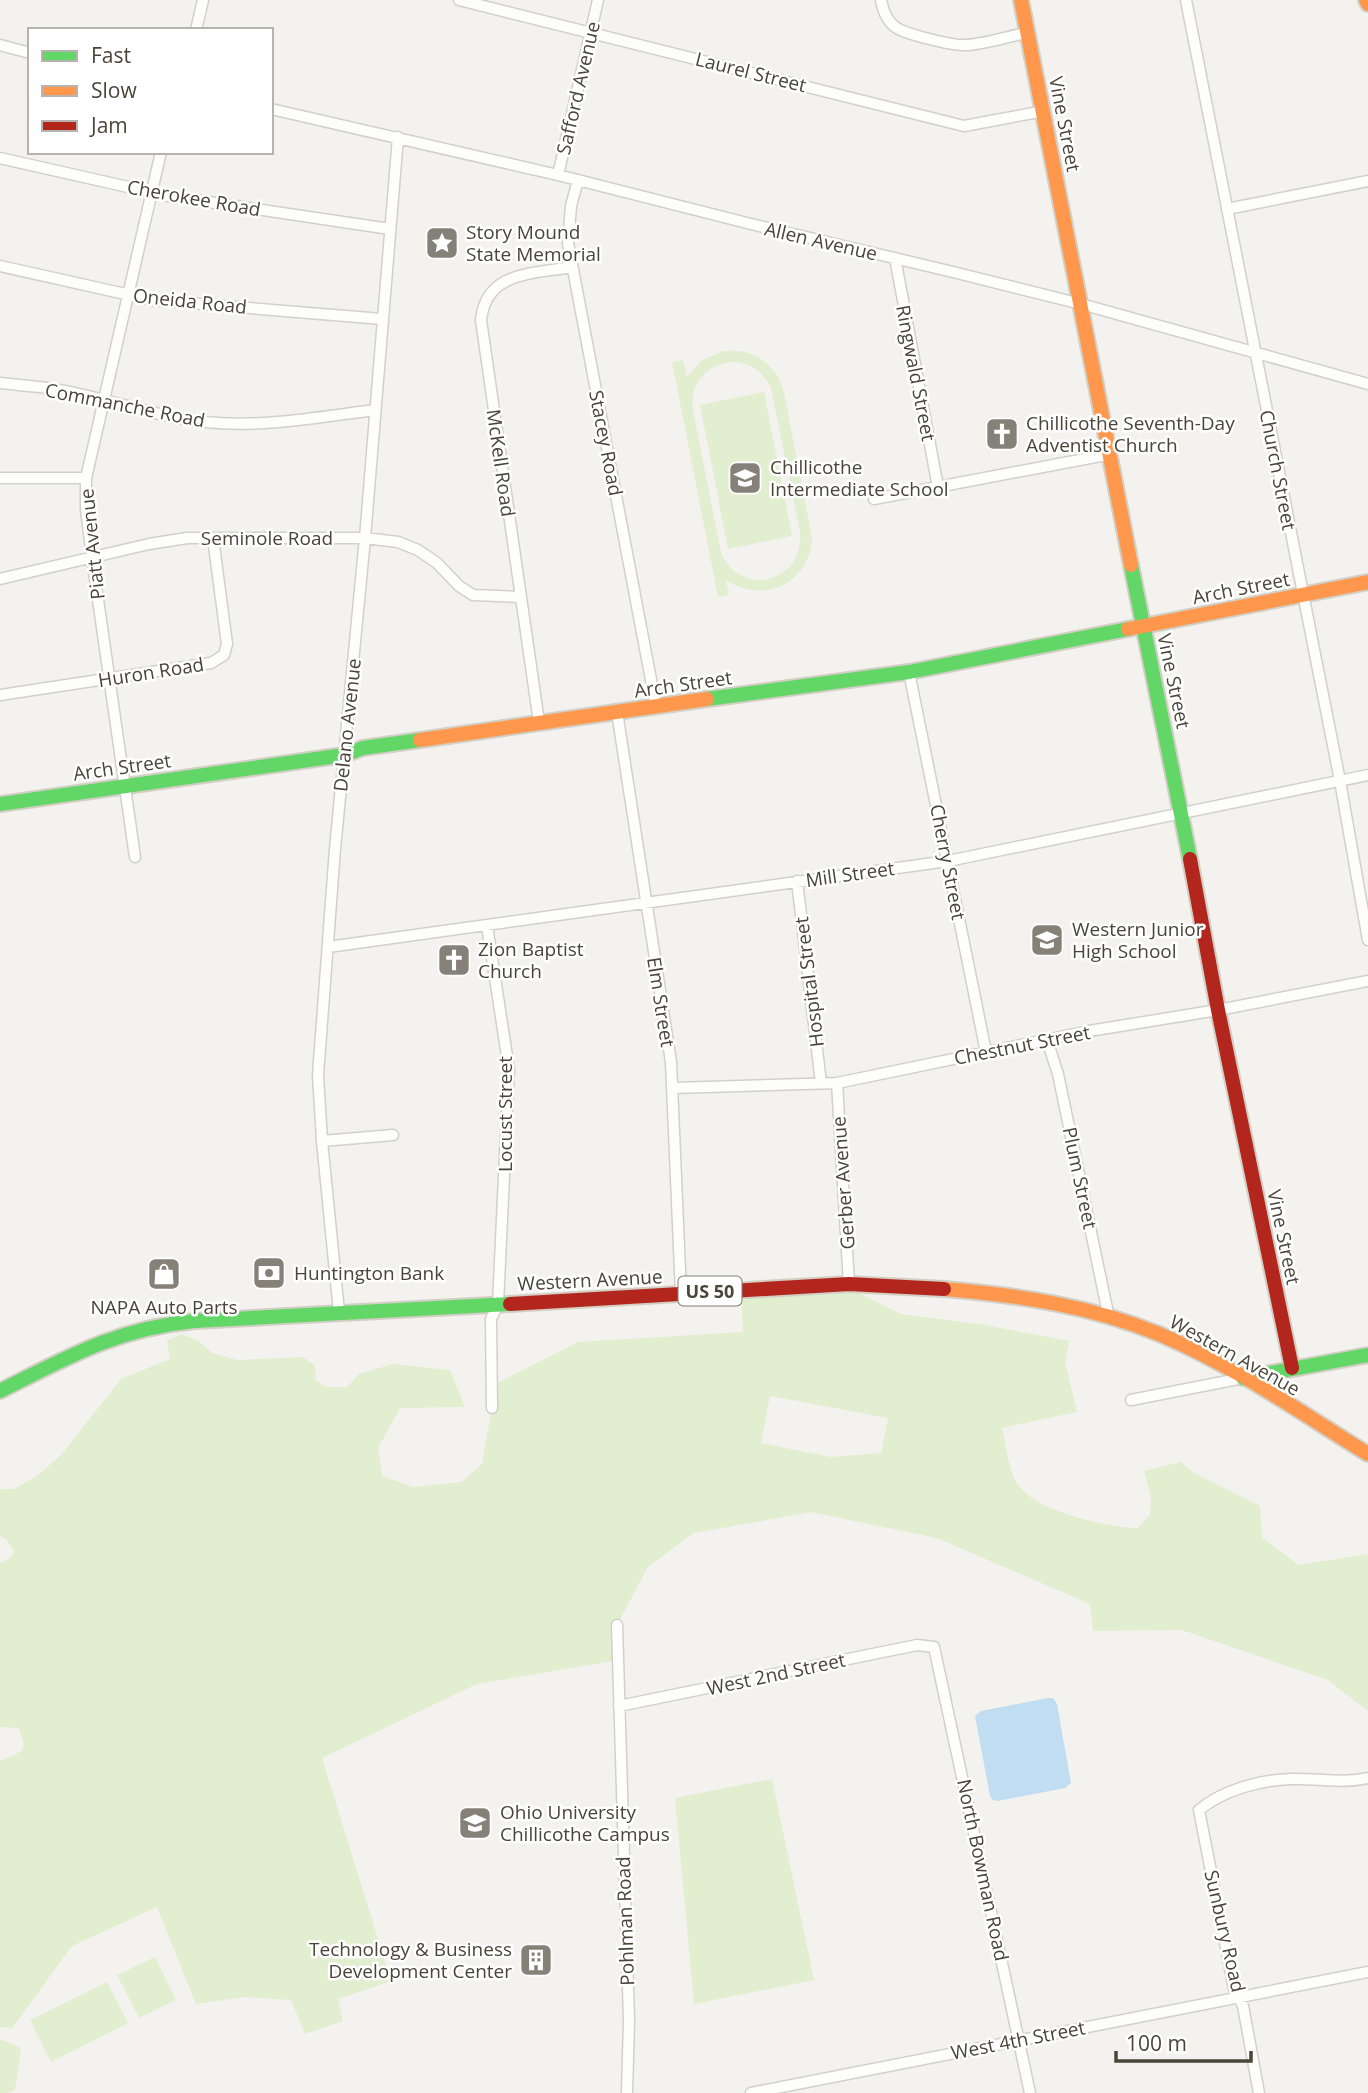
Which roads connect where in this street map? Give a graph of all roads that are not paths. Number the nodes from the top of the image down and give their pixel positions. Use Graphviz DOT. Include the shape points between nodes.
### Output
graph roads {
  1 [pos="203,0"];
  2 [pos="459,0"];
  3 [pos="598,0"];
  4 [pos="881,0"];
  5 [pos="1021,0"];
  6 [pos="1186,0"];
  7 [pos="196,28"];
  8 [pos="591,32"];
  9 [pos="1027,33"];
  10 [pos="0,45"];
  11 [pos="28,52"];
  12 [pos="273,109"];
  13 [pos="1044,111"];
  14 [pos="398,137"];
  15 [pos="160,154"];
  16 [pos="0,158"];
  17 [pos="558,175"];
  18 [pos="578,180"];
  19 [pos="1368,181"];
  20 [pos="151,192"];
  21 [pos="1227,209"];
  22 [pos="390,229"];
  23 [pos="895,258"];
  24 [pos="0,266"];
  25 [pos="572,267"];
  26 [pos="127,295"];
  27 [pos="1081,304"];
  28 [pos="383,319"];
  29 [pos="1255,354"];
  30 [pos="0,383"];
  31 [pos="1368,384"];
  32 [pos="103,401"];
  33 [pos="375,410"];
  34 [pos="1111,454"];
  35 [pos="0,478"];
  36 [pos="86,478"];
  37 [pos="938,487"];
  38 [pos="874,499"];
  39 [pos="213,538"];
  40 [pos="365,538"];
  41 [pos="92,558"];
  42 [pos="0,579"];
  43 [pos="1368,582"];
  44 [pos="1303,596"];
  45 [pos="520,597"];
  46 [pos="1143,626"];
  47 [pos="909,672"];
  48 [pos="108,678"];
  49 [pos="0,695"];
  50 [pos="656,706"];
  51 [pos="617,712"];
  52 [pos="539,722"];
  53 [pos="344,755"];
  54 [pos="1368,775"];
  55 [pos="1339,781"];
  56 [pos="124,786"];
  57 [pos="0,804"];
  58 [pos="1182,813"];
  59 [pos="135,857"];
  60 [pos="948,861"];
  61 [pos="797,881"];
  62 [pos="646,902"];
  63 [pos="487,926"];
  64 [pos="1368,940"];
  65 [pos="328,947"];
  66 [pos="1368,981"];
  67 [pos="1218,1010"];
  68 [pos="1047,1040"];
  69 [pos="986,1052"];
  70 [pos="821,1083"];
  71 [pos="837,1083"];
  72 [pos="673,1088"];
  73 [pos="393,1135"];
  74 [pos="322,1141"];
  75 [pos="849,1284"];
  76 [pos="681,1294"];
  77 [pos="498,1304"];
  78 [pos="339,1312"];
  79 [pos="1109,1318"];
  80 [pos="1368,1355"];
  81 [pos="1292,1368"];
  82 [pos="1243,1378"];
  83 [pos="0,1391"];
  84 [pos="1131,1400"];
  85 [pos="492,1408"];
  86 [pos="1368,1454"];
  87 [pos="617,1625"];
  88 [pos="934,1647"];
  89 [pos="619,1706"];
  90 [pos="1368,1778"];
  91 [pos="1368,1972"];
  92 [pos="1238,1997"];
  93 [pos="1020,2041"];
  94 [pos="627,2093"];
  95 [pos="751,2093"];
  96 [pos="1030,2093"];
  97 [pos="1259,2093"];
  1 -- 7 [label="street"];
  2 -- 8 [label="street, Laurel Street"];
  3 -- 8 [label="street, Safford Avenue"];
  4 -- 9 [label="street" via="889,21 898,29 944,41 962,45"];
  5 -- 9 [label="street, Vine Street"];
  6 -- 21 [label="street, Church Street"];
  8 -- 13 [label="street, Laurel Street" via="964,126"];
  8 -- 17 [label="street, Safford Avenue"];
  9 -- 13 [label="street, Vine Street"];
  10 -- 11 [label="street"];
  12 -- 14 [label="street, Allen Avenue"];
  13 -- 27 [label="street, Vine Street"];
  14 -- 17 [label="street, Allen Avenue"];
  14 -- 22 [label="street, Delano Avenue"];
  15 -- 20 [label="street, Piatt Avenue"];
  16 -- 20 [label="street, Cherokee Road"];
  17 -- 18 [label="street, Allen Avenue"];
  18 -- 23 [label="street, Allen Avenue"];
  18 -- 25 [label="street, Stacey Road" via="569,224"];
  19 -- 21 [label="street"];
  20 -- 22 [label="street, Cherokee Road"];
  20 -- 26 [label="street, Piatt Avenue"];
  21 -- 29 [label="street, Church Street"];
  22 -- 28 [label="street, Delano Avenue"];
  23 -- 27 [label="street, Allen Avenue"];
  23 -- 37 [label="street, Ringwald Street"];
  24 -- 26 [label="street, Oneida Road"];
  25 -- 45 [label="street, McKell Road" via="497,284 482,306"];
  25 -- 50 [label="street, Stacey Road"];
  26 -- 28 [label="street, Oneida Road"];
  26 -- 32 [label="street, Piatt Avenue"];
  27 -- 29 [label="street, Allen Avenue"];
  27 -- 34 [label="street, Vine Street"];
  28 -- 33 [label="street, Delano Avenue"];
  29 -- 31 [label="street, Allen Avenue"];
  29 -- 44 [label="street, Church Street"];
  30 -- 32 [label="street, Commanche Road" via="49,388"];
  32 -- 33 [label="street, Commanche Road" via="180,418 242,424"];
  32 -- 36 [label="street, Piatt Avenue"];
  33 -- 40 [label="street, Delano Avenue"];
  34 -- 37 [label="street"];
  34 -- 46 [label="street, Vine Street"];
  35 -- 36 [label="street"];
  36 -- 41 [label="street, Piatt Avenue"];
  37 -- 38 [label="street"];
  39 -- 40 [label="street, Seminole Road"];
  39 -- 41 [label="street, Seminole Road" via="169,540"];
  39 -- 48 [label="street, Huron Road" via="227,644 224,655 211,663"];
  40 -- 45 [label="street, Seminole Road" via="418,550 473,595"];
  40 -- 53 [label="street, Delano Avenue"];
  41 -- 42 [label="street, Seminole Road"];
  41 -- 48 [label="street, Piatt Avenue"];
  43 -- 44 [label="street, Arch Street"];
  44 -- 46 [label="street, Arch Street"];
  44 -- 55 [label="street, Church Street"];
  45 -- 52 [label="street, McKell Road"];
  46 -- 47 [label="street, Arch Street"];
  46 -- 58 [label="street, Vine Street"];
  47 -- 50 [label="street, Arch Street"];
  47 -- 60 [label="street, Cherry Street"];
  48 -- 49 [label="street, Huron Road"];
  48 -- 56 [label="street, Piatt Avenue"];
  50 -- 51 [label="street, Arch Street"];
  51 -- 52 [label="street, Arch Street"];
  51 -- 62 [label="street, Elm Street"];
  52 -- 53 [label="street, Arch Street" via="363,748"];
  53 -- 56 [label="street, Arch Street"];
  53 -- 65 [label="street, Delano Avenue"];
  54 -- 55 [label="street, Mill Street"];
  55 -- 58 [label="street, Mill Street"];
  55 -- 64 [label="street, Church Street"];
  56 -- 57 [label="street, Arch Street"];
  56 -- 59 [label="street, Piatt Avenue"];
  58 -- 60 [label="street, Mill Street"];
  58 -- 67 [label="street, Vine Street"];
  60 -- 61 [label="street, Mill Street"];
  60 -- 69 [label="street, Cherry Street"];
  61 -- 62 [label="street, Mill Street"];
  61 -- 70 [label="street, Hospital Street"];
  62 -- 63 [label="street, Mill Street"];
  62 -- 72 [label="street, Elm Street"];
  63 -- 65 [label="street, Mill Street"];
  63 -- 77 [label="street, Locust Street" via="509,1069"];
  65 -- 74 [label="street, Delano Avenue" via="318,1074"];
  66 -- 67 [label="street, Chestnut Street"];
  67 -- 68 [label="street, Chestnut Street"];
  67 -- 81 [label="street, Vine Street"];
  68 -- 69 [label="street, Chestnut Street"];
  68 -- 79 [label="street, Plum Street" via="1059,1074"];
  69 -- 71 [label="street, Chestnut Street"];
  70 -- 71 [label="street, Chestnut Street"];
  70 -- 72 [label="street, Chestnut Street"];
  71 -- 75 [label="street, Gerber Avenue"];
  72 -- 76 [label="street, Elm Street"];
  73 -- 74 [label="street"];
  74 -- 78 [label="street, Delano Avenue"];
  75 -- 76 [label="street, Western Avenue / US 50"];
  75 -- 79 [label="street, Western Avenue / US 50" via="1002,1294 1060,1303"];
  76 -- 77 [label="street, Western Avenue / US 50"];
  77 -- 78 [label="street, Western Avenue / US 50"];
  77 -- 85 [label="street, Locust Street" via="491,1319"];
  78 -- 83 [label="street, Western Avenue / US 50" via="162,1324 94,1346"];
  79 -- 82 [label="street, Western Avenue / US 50" via="1157,1334"];
  80 -- 81 [label="street"];
  81 -- 82 [label="street"];
  82 -- 84 [label="street"];
  82 -- 86 [label="street, Western Avenue / US 50"];
  87 -- 89 [label="street, Pohlman Road"];
  88 -- 89 [label="street, West 2nd Street" via="916,1645"];
  88 -- 93 [label="street, North Bowman Road"];
  89 -- 94 [label="street, Pohlman Road" via="629,2020"];
  90 -- 92 [label="street, Sunbury Road" via="1340,1782 1291,1779 1255,1785 1217,1796 1199,1810"];
  91 -- 92 [label="street, West 4th Street"];
  92 -- 93 [label="street, West 4th Street"];
  92 -- 97 [label="street, Sunbury Road"];
  93 -- 95 [label="street, West 4th Street"];
  93 -- 96 [label="street, North Bowman Road"];
}
